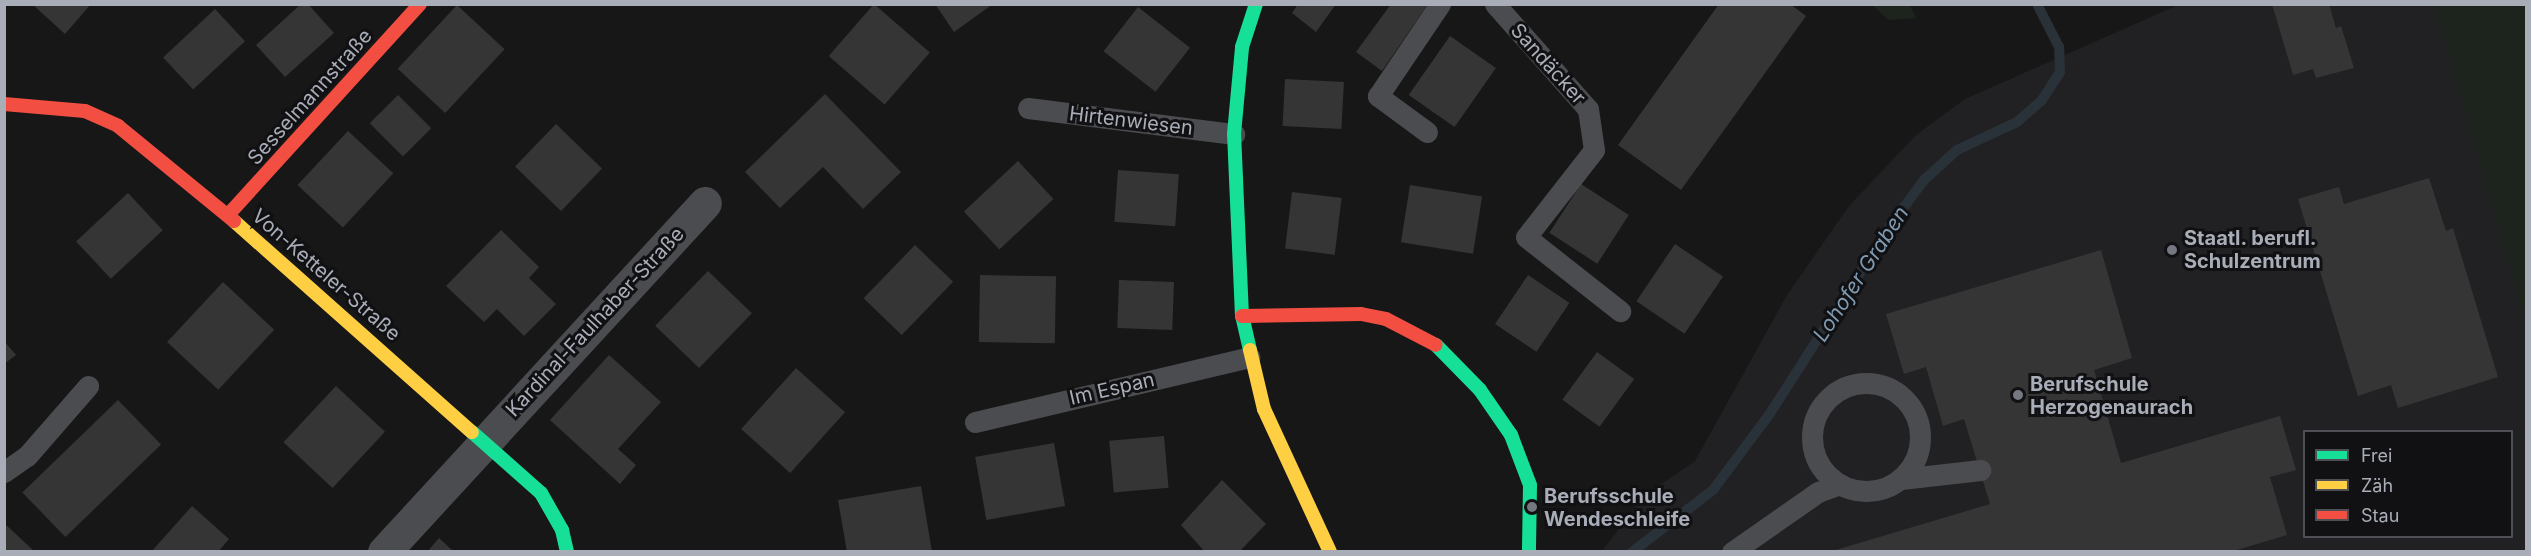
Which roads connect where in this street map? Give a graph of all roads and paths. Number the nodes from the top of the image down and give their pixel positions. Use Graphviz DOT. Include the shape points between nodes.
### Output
graph roads {
  1 [pos="420,4"];
  2 [pos="1256,4"];
  3 [pos="1440,4"];
  4 [pos="1495,4"];
  5 [pos="4,104"];
  6 [pos="1028,108"];
  7 [pos="1427,132"];
  8 [pos="1234,134"];
  9 [pos="705,203"];
  10 [pos="228,215"];
  11 [pos="1620,311"];
  12 [pos="1242,316"];
  13 [pos="1249,357"];
  14 [pos="88,386"];
  15 [pos="975,422"];
  16 [pos="486,441"];
  17 [pos="1980,470"];
  18 [pos="4,472"];
  19 [pos="1901,479"];
  20 [pos="1840,484"];
  21 [pos="384,552"];
  22 [pos="567,552"];
  23 [pos="1330,552"];
  24 [pos="1529,552"];
  25 [pos="1732,552"];
  1 -- 10 [label="street, Sesselmannstraße"];
  2 -- 8 [label="street" via="1242,47"];
  3 -- 7 [label="lane" via="1378,96"];
  4 -- 11 [label="lane, Sandäcker" via="1588,109 1594,150 1526,237"];
  5 -- 10 [label="street, Von-Ketteler-Straße" via="85,111 118,126"];
  6 -- 8 [label="lane, Hirtenwiesen"];
  8 -- 12 [label="street"];
  9 -- 16 [label="street, Kardinal-Faulhaber-Straße"];
  10 -- 16 [label="street, Von-Ketteler-Straße"];
  12 -- 13 [label="street"];
  12 -- 24 [label="street" via="1361,314 1386,319 1436,345 1480,390 1511,435 1530,485"];
  13 -- 15 [label="lane, Im Espan"];
  13 -- 23 [label="street" via="1264,409"];
  14 -- 18 [label="lane" via="27,456"];
  16 -- 21 [label="street, Kardinal-Faulhaber-Straße"];
  16 -- 22 [label="street, Von-Ketteler-Straße" via="541,493 562,530"];
  17 -- 19 [label="lane"];
  19 -- 20 [label="lane" via="1884,489 1866,492"];
  19 -- 20 [label="lane" via="1914,463 1920,445 1919,426 1903,397 1887,387 1869,383 1850,386 1833,395 1814,420 1812,448 1820,465"];
  20 -- 25 [label="lane" via="1818,492"];
}
